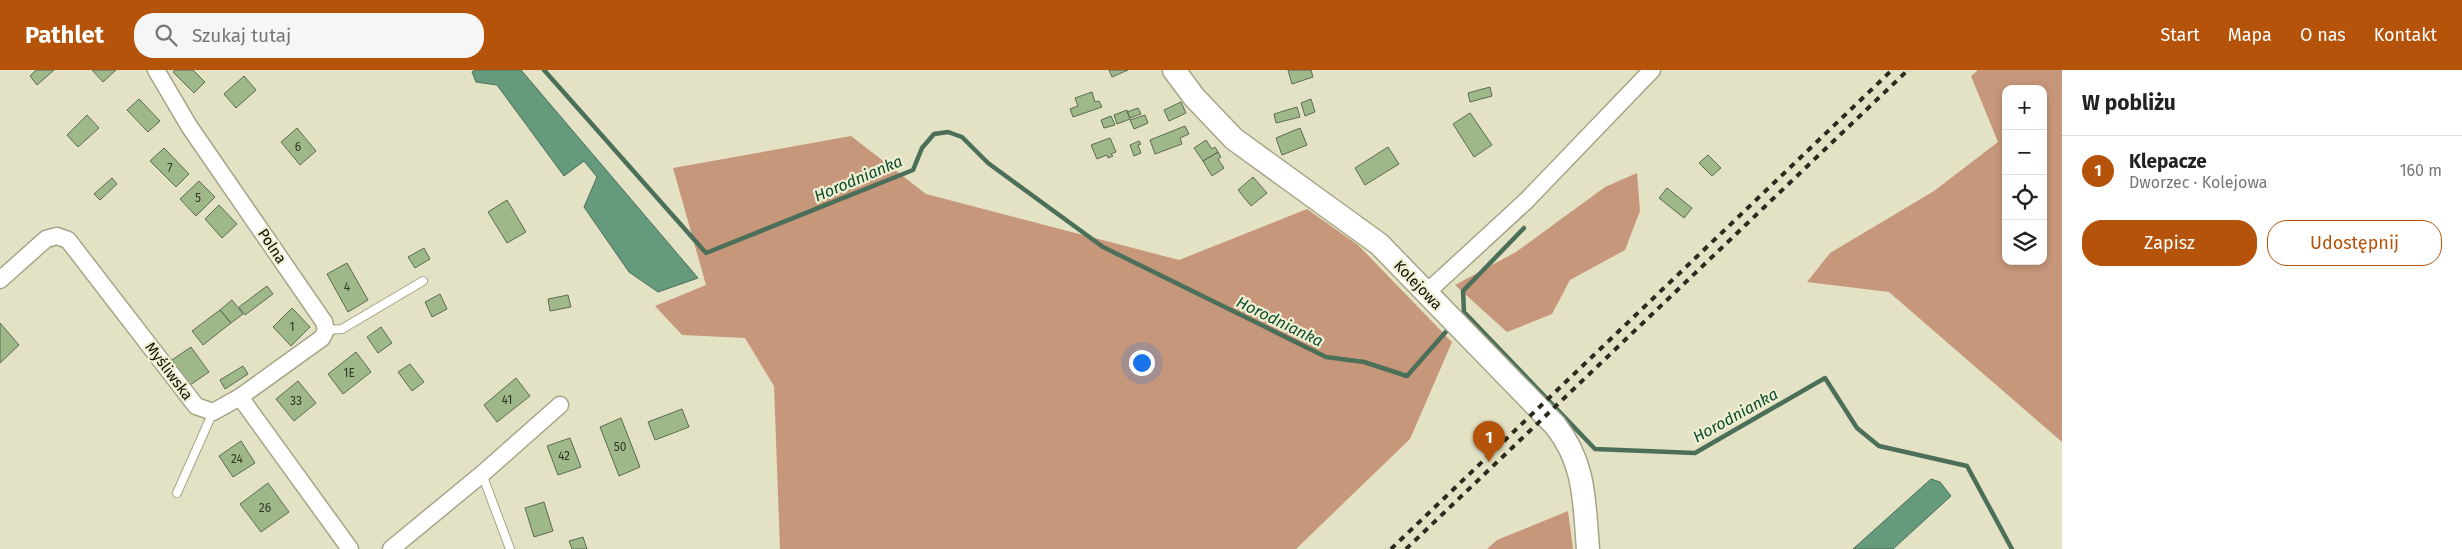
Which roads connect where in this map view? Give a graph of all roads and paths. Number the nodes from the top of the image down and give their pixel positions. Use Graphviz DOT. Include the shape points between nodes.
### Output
graph roads {
  1 [pos="156,70"];
  2 [pos="1174,70"];
  3 [pos="1652,70"];
  4 [pos="0,280"];
  5 [pos="423,281"];
  6 [pos="1426,293"];
  7 [pos="326,330"];
  8 [pos="240,397"];
  9 [pos="560,405"];
  10 [pos="212,412"];
  11 [pos="482,474"];
  12 [pos="177,493"];
  13 [pos="350,549"];
  14 [pos="391,549"];
  15 [pos="510,549"];
  16 [pos="1588,549"];
  1 -- 7 [label="street, Polna" via="190,126 324,322"];
  2 -- 6 [label="street, Kolejowa" via="1234,139 1379,244"];
  3 -- 6 [label="street" via="1526,202"];
  4 -- 10 [label="street, Myśliwska" via="46,239 57,236 68,240 196,406"];
  5 -- 7 [label="lane" via="342,329"];
  6 -- 16 [label="street, Kolejowa" via="1555,425 1568,444 1581,473"];
  7 -- 8 [label="street" via="322,338"];
  8 -- 10 [label="street"];
  8 -- 13 [label="street"];
  9 -- 11 [label="street"];
  10 -- 12 [label="lane"];
  11 -- 14 [label="street"];
  11 -- 15 [label="lane"];
}
